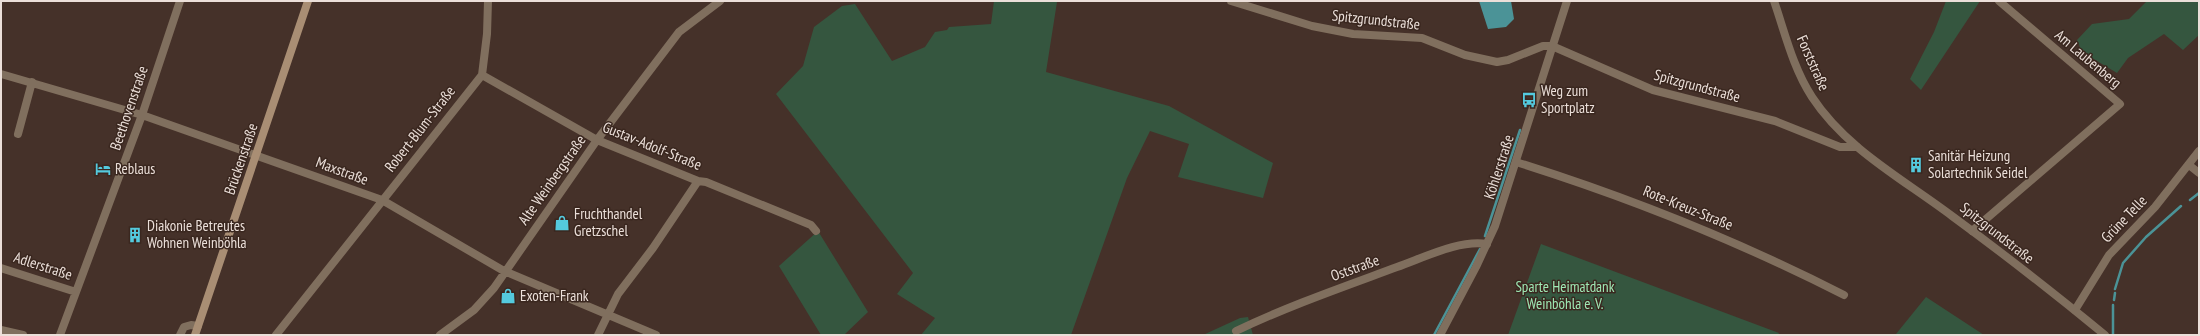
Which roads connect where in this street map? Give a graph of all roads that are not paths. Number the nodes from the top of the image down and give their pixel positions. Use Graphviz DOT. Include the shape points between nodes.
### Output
graph roads {
  1 [pos="180,1"];
  2 [pos="308,1"];
  3 [pos="488,1"];
  4 [pos="720,1"];
  5 [pos="1231,1"];
  6 [pos="1567,1"];
  7 [pos="1774,1"];
  8 [pos="1999,1"];
  9 [pos="1552,46"];
  10 [pos="1,74"];
  11 [pos="482,75"];
  12 [pos="32,82"];
  13 [pos="142,115"];
  14 [pos="18,134"];
  15 [pos="598,140"];
  16 [pos="1857,147"];
  17 [pos="2199,151"];
  18 [pos="257,155"];
  19 [pos="1516,162"];
  20 [pos="2189,165"];
  21 [pos="2199,173"];
  22 [pos="698,181"];
  23 [pos="382,200"];
  24 [pos="816,231"];
  25 [pos="1972,231"];
  26 [pos="1487,244"];
  27 [pos="1,268"];
  28 [pos="504,271"];
  29 [pos="76,292"];
  30 [pos="1844,295"];
  31 [pos="2075,310"];
  32 [pos="606,314"];
  33 [pos="198,326"];
  34 [pos="1,330"];
  35 [pos="1236,331"];
  36 [pos="23,335"];
  37 [pos="60,335"];
  38 [pos="180,335"];
  39 [pos="195,335"];
  40 [pos="276,335"];
  41 [pos="440,335"];
  42 [pos="598,335"];
  43 [pos="656,335"];
  44 [pos="1440,335"];
  45 [pos="2105,335"];
  1 -- 13 [label="street, Beethovenstraße"];
  2 -- 18 [label="main road, Brückenstraße"];
  3 -- 11 [label="street"];
  4 -- 15 [label="street, Alte Weinbergstraße" via="679,32"];
  5 -- 9 [label="street, Spitzgrundstraße" via="1312,26 1353,34 1422,38 1465,55 1497,62 1543,46"];
  6 -- 9 [label="street, Köhlerstraße"];
  7 -- 16 [label="street, Forststraße" via="1807,89 1823,112"];
  8 -- 25 [label="street, Am Laubenberg" via="2120,104"];
  9 -- 16 [label="street, Spitzgrundstraße" via="1653,90 1775,121 1840,147"];
  9 -- 19 [label="street, Köhlerstraße"];
  10 -- 12 [label="street, Maxstraße"];
  11 -- 15 [label="street, Gustav-Adolf-Straße"];
  11 -- 23 [label="street, Robert-Blum-Straße"];
  12 -- 13 [label="street, Maxstraße"];
  12 -- 14 [label="street"];
  13 -- 18 [label="street, Maxstraße"];
  13 -- 29 [label="street, Beethovenstraße"];
  15 -- 22 [label="street, Gustav-Adolf-Straße"];
  15 -- 28 [label="street, Alte Weinbergstraße"];
  16 -- 25 [label="street, Spitzgrundstraße" via="1874,162"];
  17 -- 20 [label="street, Grüne Telle"];
  18 -- 23 [label="street, Maxstraße"];
  18 -- 33 [label="main road, Brückenstraße"];
  19 -- 26 [label="street, Köhlerstraße"];
  19 -- 30 [label="street, Rote-Kreuz-Straße" via="1597,188 1682,220 1747,247"];
  20 -- 21 [label="street"];
  20 -- 31 [label="street, Grüne Telle" via="2155,207 2109,254"];
  22 -- 24 [label="street, Gustav-Adolf-Straße" via="800,220 811,225"];
  22 -- 32 [label="street"];
  23 -- 28 [label="street, Maxstraße"];
  23 -- 40 [label="street, Robert-Blum-Straße"];
  25 -- 31 [label="street, Spitzgrundstraße"];
  26 -- 35 [label="street, Oststraße" via="1465,244 1428,256 1347,285"];
  26 -- 44 [label="street, Köhlerstraße"];
  27 -- 29 [label="street, Adlerstraße"];
  28 -- 32 [label="street, Maxstraße"];
  28 -- 41 [label="street, Alte Weinbergstraße" via="494,288 474,310"];
  29 -- 37 [label="street, Beethovenstraße"];
  31 -- 45 [label="street, Spitzgrundstraße"];
  32 -- 42 [label="street"];
  32 -- 43 [label="street, Maxstraße"];
  33 -- 38 [label="street" via="184,328"];
  33 -- 39 [label="main road, Brückenstraße"];
  34 -- 36 [label="street"];
}
